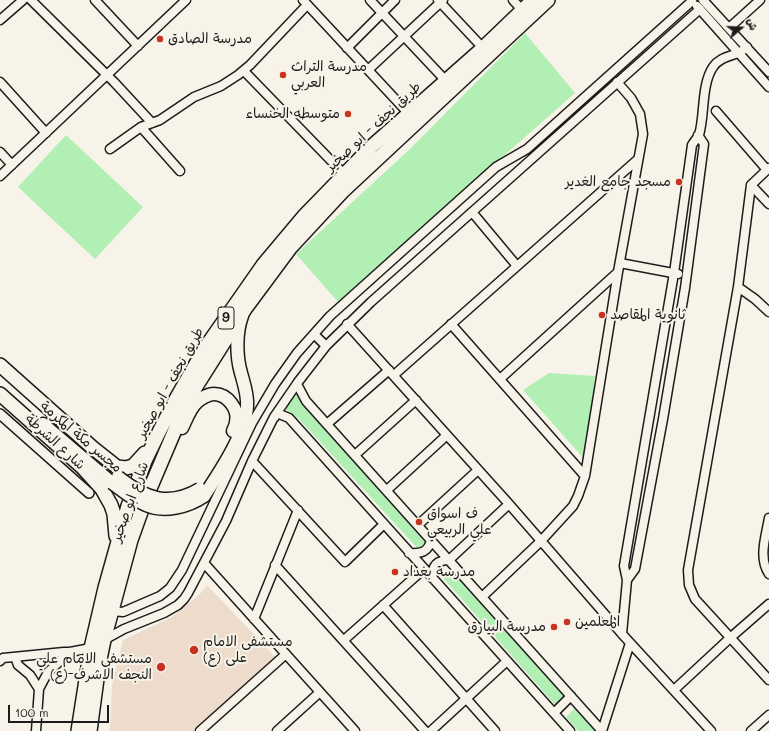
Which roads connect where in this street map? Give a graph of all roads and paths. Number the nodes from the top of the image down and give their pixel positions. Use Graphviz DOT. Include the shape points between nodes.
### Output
graph roads {
  1 [pos="23,0"];
  2 [pos="30,0"];
  3 [pos="95,0"];
  4 [pos="186,0"];
  5 [pos="370,0"];
  6 [pos="395,0"];
  7 [pos="513,0"];
  8 [pos="533,0"];
  9 [pos="548,0"];
  10 [pos="703,0"];
  11 [pos="760,0"];
  12 [pos="441,1"];
  13 [pos="692,1"];
  14 [pos="305,2"];
  15 [pos="700,9"];
  16 [pos="522,10"];
  17 [pos="382,13"];
  18 [pos="0,20"];
  19 [pos="729,28"];
  20 [pos="404,36"];
  21 [pos="138,46"];
  22 [pos="747,47"];
  23 [pos="347,48"];
  24 [pos="483,48"];
  25 [pos="739,52"];
  26 [pos="244,70"];
  27 [pos="368,70"];
  28 [pos="769,72"];
  29 [pos="107,75"];
  30 [pos="446,81"];
  31 [pos="0,82"];
  32 [pos="617,82"];
  33 [pos="769,87"];
  34 [pos="716,111"];
  35 [pos="409,114"];
  36 [pos="152,123"];
  37 [pos="141,127"];
  38 [pos="46,133"];
  39 [pos="698,135"];
  40 [pos="372,146"];
  41 [pos="110,149"];
  42 [pos="527,149"];
  43 [pos="0,152"];
  44 [pos="382,156"];
  45 [pos="534,157"];
  46 [pos="637,160"];
  47 [pos="12,165"];
  48 [pos="358,168"];
  49 [pos="768,169"];
  50 [pos="180,171"];
  51 [pos="344,174"];
  52 [pos="0,176"];
  53 [pos="751,185"];
  54 [pos="769,204"];
  55 [pos="472,212"];
  56 [pos="290,247"];
  57 [pos="620,263"];
  58 [pos="517,266"];
  59 [pos="618,272"];
  60 [pos="674,273"];
  61 [pos="686,276"];
  62 [pos="738,287"];
  63 [pos="245,309"];
  64 [pos="769,312"];
  65 [pos="347,324"];
  66 [pos="451,324"];
  67 [pos="314,334"];
  68 [pos="326,346"];
  69 [pos="0,365"];
  70 [pos="0,372"];
  71 [pos="391,373"];
  72 [pos="500,379"];
  73 [pos="298,382"];
  74 [pos="0,386"];
  75 [pos="0,394"];
  76 [pos="416,400"];
  77 [pos="24,401"];
  78 [pos="0,414"];
  79 [pos="274,417"];
  80 [pos="651,417"];
  81 [pos="663,419"];
  82 [pos="327,424"];
  83 [pos="159,432"];
  84 [pos="447,435"];
  85 [pos="165,454"];
  86 [pos="355,455"];
  87 [pos="252,461"];
  88 [pos="478,470"];
  89 [pos="585,476"];
  90 [pos="387,490"];
  91 [pos="202,492"];
  92 [pos="89,493"];
  93 [pos="509,504"];
  94 [pos="298,510"];
  95 [pos="769,518"];
  96 [pos="383,525"];
  97 [pos="418,525"];
  98 [pos="431,539"];
  99 [pos="541,541"];
  100 [pos="409,553"];
  101 [pos="114,559"];
  102 [pos="449,560"];
  103 [pos="204,563"];
  104 [pos="275,565"];
  105 [pos="424,569"];
  106 [pos="769,574"];
  107 [pos="432,578"];
  108 [pos="626,580"];
  109 [pos="482,597"];
  110 [pos="769,604"];
  111 [pos="383,605"];
  112 [pos="112,611"];
  113 [pos="254,619"];
  114 [pos="622,634"];
  115 [pos="730,638"];
  116 [pos="104,640"];
  117 [pos="344,640"];
  118 [pos="630,643"];
  119 [pos="91,648"];
  120 [pos="70,652"];
  121 [pos="286,654"];
  122 [pos="15,657"];
  123 [pos="1,658"];
  124 [pos="507,661"];
  125 [pos="769,680"];
  126 [pos="39,690"];
  127 [pos="674,690"];
  128 [pos="320,692"];
  129 [pos="571,696"];
  130 [pos="466,699"];
  131 [pos="554,713"];
  132 [pos="769,715"];
  133 [pos="36,731"];
  134 [pos="78,731"];
  135 [pos="90,731"];
  136 [pos="200,731"];
  137 [pos="277,731"];
  138 [pos="354,731"];
  139 [pos="426,731"];
  140 [pos="431,731"];
  141 [pos="494,731"];
  142 [pos="570,731"];
  143 [pos="602,731"];
  144 [pos="711,731"];
  145 [pos="751,731"];
  1 -- 18 [label="street"];
  2 -- 29 [label="street"];
  3 -- 21 [label="street"];
  4 -- 21 [label="street"];
  5 -- 17 [label="street"];
  6 -- 17 [label="street"];
  7 -- 16 [label="street"];
  8 -- 16 [label="highway, طريق نجف - ابو صخير / 9"];
  9 -- 44 [label="highway, طريق نجف - ابو صخير / 9"];
  10 -- 19 [label="street"];
  11 -- 19 [label="street"];
  12 -- 20 [label="street"];
  12 -- 24 [label="street"];
  13 -- 15 [label="street"];
  13 -- 42 [label="street"];
  14 -- 23 [label="street"];
  14 -- 26 [label="street"];
  15 -- 25 [label="street"];
  15 -- 32 [label="street"];
  16 -- 24 [label="highway, طريق نجف - ابو صخير / 9"];
  17 -- 20 [label="street"];
  17 -- 23 [label="street"];
  19 -- 22 [label="street"];
  20 -- 27 [label="street"];
  20 -- 30 [label="street"];
  21 -- 29 [label="street"];
  22 -- 25 [label="street"];
  22 -- 28 [label="street"];
  23 -- 27 [label="street"];
  24 -- 30 [label="highway, طريق نجف - ابو صخير / 9"];
  25 -- 33 [label="street"];
  25 -- 39 [label="street" via="723,58 713,67 704,94"];
  26 -- 36 [label="street" via="221,86 188,101"];
  26 -- 51 [label="street"];
  27 -- 35 [label="street"];
  29 -- 36 [label="street"];
  29 -- 38 [label="street"];
  30 -- 35 [label="highway, طريق نجف - ابو صخير / 9"];
  31 -- 38 [label="street"];
  32 -- 45 [label="street"];
  32 -- 46 [label="street" via="631,98 640,114 643,134"];
  34 -- 49 [label="street"];
  35 -- 40 [label="highway, طريق نجف - ابو صخير / 9"];
  36 -- 37 [label="street"];
  37 -- 41 [label="street"];
  37 -- 50 [label="street"];
  38 -- 47 [label="street"];
  39 -- 60 [label="street" via="692,145"];
  39 -- 61 [label="street" via="704,144"];
  40 -- 44 [label="highway" via="375,153"];
  40 -- 48 [label="highway, طريق نجف - ابو صخير / 9"];
  42 -- 45 [label="street"];
  42 -- 67 [label="street" via="496,167 330,316"];
  43 -- 47 [label="street"];
  44 -- 48 [label="highway, طريق نجف - ابو صخير / 9"];
  45 -- 55 [label="street"];
  46 -- 57 [label="street"];
  46 -- 58 [label="street"];
  47 -- 52 [label="street"];
  48 -- 51 [label="highway, طريق نجف - ابو صخير / 9"];
  48 -- 56 [label="highway, طريق نجف - ابو صخير / 9"];
  49 -- 53 [label="street"];
  51 -- 83 [label="highway, طريق نجف - ابو صخير / 9" via="305,215 248,286 205,348"];
  53 -- 54 [label="street"];
  53 -- 62 [label="street"];
  55 -- 58 [label="street"];
  55 -- 65 [label="street"];
  56 -- 63 [label="highway, شارع ابو صخير / 9"];
  57 -- 59 [label="street"];
  57 -- 60 [label="street"];
  58 -- 66 [label="street"];
  59 -- 72 [label="street"];
  59 -- 89 [label="street"];
  60 -- 61 [label="street"];
  60 -- 80 [label="street"];
  61 -- 81 [label="street"];
  62 -- 64 [label="street"];
  62 -- 115 [label="street" via="688,570 689,585 695,599"];
  63 -- 85 [label="highway, شارع ابو صخير / 9" via="197,385"];
  63 -- 91 [label="main road" via="240,321 238,352 246,395 246,414 233,446 216,477"];
  65 -- 68 [label="street"];
  65 -- 71 [label="street"];
  66 -- 71 [label="street"];
  66 -- 72 [label="street"];
  67 -- 68 [label="street"];
  67 -- 112 [label="street" via="286,368 263,404 174,583 154,599 123,612"];
  68 -- 73 [label="street"];
  69 -- 83 [label="highway" via="117,467 133,466 148,450"];
  70 -- 77 [label="main road"];
  71 -- 76 [label="street"];
  71 -- 82 [label="street"];
  72 -- 89 [label="street"];
  73 -- 79 [label="street"];
  73 -- 82 [label="street" via="303,395"];
  74 -- 77 [label="main road, شارع الشرطة"];
  75 -- 101 [label="highway" via="82,467 102,489 114,514"];
  76 -- 84 [label="street"];
  76 -- 86 [label="street"];
  77 -- 91 [label="main road, مجسر مكة المكرمة, bridge" via="115,480 157,498 175,498"];
  78 -- 92 [label="street, شارع الشرطة"];
  79 -- 87 [label="street"];
  79 -- 96 [label="street" via="277,413 289,418"];
  80 -- 81 [label="street"];
  80 -- 108 [label="street" via="624,566"];
  81 -- 108 [label="street" via="635,569"];
  82 -- 86 [label="street"];
  83 -- 101 [label="highway, طريق نجف - ابو صخير / 9" via="128,506"];
  84 -- 88 [label="street"];
  84 -- 90 [label="street"];
  85 -- 91 [label="main road" via="177,439 196,402 214,394 229,400 237,415 236,422"];
  85 -- 112 [label="highway, شارع ابو صخير / 9" via="131,540"];
  86 -- 90 [label="street"];
  87 -- 94 [label="street"];
  87 -- 103 [label="street" via="226,521"];
  88 -- 93 [label="street"];
  88 -- 97 [label="street"];
  89 -- 99 [label="street" via="573,506"];
  90 -- 97 [label="street"];
  93 -- 99 [label="street"];
  93 -- 102 [label="street"];
  94 -- 96 [label="street" via="345,562"];
  94 -- 104 [label="street"];
  95 -- 106 [label="street" via="764,551 764,563"];
  96 -- 100 [label="street"];
  97 -- 98 [label="street"];
  98 -- 100 [label="street" via="424,552"];
  98 -- 102 [label="street"];
  99 -- 109 [label="street"];
  99 -- 114 [label="street"];
  100 -- 105 [label="street"];
  101 -- 119 [label="highway, طريق نجف - ابو صخير / 9"];
  102 -- 107 [label="street" via="435,564"];
  102 -- 109 [label="street"];
  103 -- 113 [label="street"];
  103 -- 116 [label="street" via="188,593 175,607"];
  104 -- 113 [label="street"];
  104 -- 117 [label="street"];
  105 -- 107 [label="street"];
  105 -- 111 [label="street"];
  107 -- 124 [label="street"];
  108 -- 114 [label="street"];
  109 -- 129 [label="street"];
  110 -- 115 [label="street"];
  111 -- 117 [label="street"];
  111 -- 130 [label="street"];
  112 -- 116 [label="highway, شارع ابو صخير / 9"];
  113 -- 121 [label="street"];
  114 -- 118 [label="street"];
  115 -- 125 [label="street"];
  115 -- 127 [label="street"];
  116 -- 135 [label="highway, 9"];
  117 -- 139 [label="street"];
  118 -- 127 [label="street"];
  118 -- 143 [label="street"];
  119 -- 120 [label="street"];
  119 -- 134 [label="highway, طريق نجف - ابو صخير / 9"];
  120 -- 122 [label="street"];
  120 -- 126 [label="street" via="48,672"];
  121 -- 128 [label="street"];
  121 -- 136 [label="street"];
  122 -- 123 [label="street"];
  122 -- 126 [label="street" via="18,665 30,676"];
  124 -- 130 [label="street"];
  124 -- 131 [label="street"];
  126 -- 133 [label="street"];
  127 -- 144 [label="street"];
  128 -- 137 [label="street"];
  128 -- 138 [label="street"];
  129 -- 131 [label="street"];
  129 -- 143 [label="street"];
  130 -- 140 [label="street"];
  130 -- 141 [label="street"];
  131 -- 142 [label="street"];
  132 -- 145 [label="street"];
}
